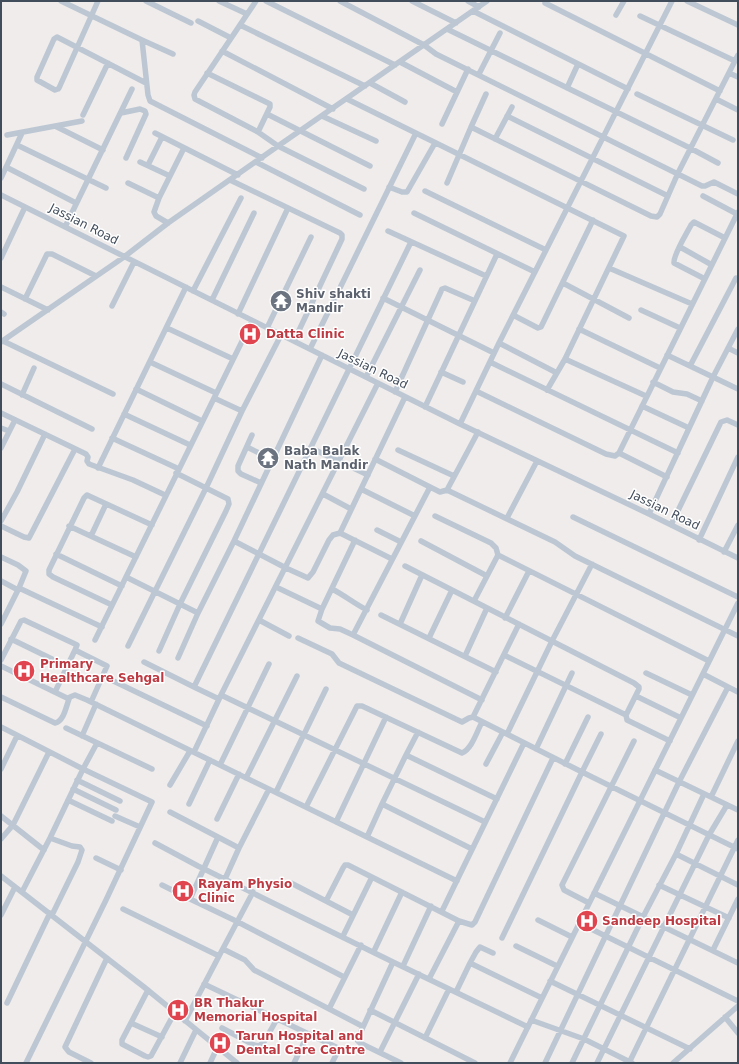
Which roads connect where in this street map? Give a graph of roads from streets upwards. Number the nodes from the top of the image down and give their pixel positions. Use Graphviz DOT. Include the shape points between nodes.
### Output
graph roads {
  1 [pos="61,1"];
  2 [pos="98,1"];
  3 [pos="146,1"];
  4 [pos="219,1"];
  5 [pos="256,1"];
  6 [pos="266,1"];
  7 [pos="340,1"];
  8 [pos="412,1"];
  9 [pos="468,1"];
  10 [pos="487,1"];
  11 [pos="624,1"];
  12 [pos="672,1"];
  13 [pos="686,1"];
  14 [pos="545,3"];
  15 [pos="479,7"];
  16 [pos="473,11"];
  17 [pos="247,14"];
  18 [pos="91,15"];
  19 [pos="616,15"];
  20 [pos="640,16"];
  21 [pos="198,21"];
  22 [pos="191,23"];
  23 [pos="456,23"];
  24 [pos="240,25"];
  25 [pos="660,25"];
  26 [pos="738,25"];
  27 [pos="447,29"];
  28 [pos="500,33"];
  29 [pos="231,38"];
  30 [pos="142,40"];
  31 [pos="424,45"];
  32 [pos="77,47"];
  33 [pos="491,50"];
  34 [pos="222,51"];
  35 [pos="173,54"];
  36 [pos="645,54"];
  37 [pos="738,55"];
  38 [pos="735,61"];
  39 [pos="108,63"];
  40 [pos="397,64"];
  41 [pos="578,64"];
  42 [pos="468,69"];
  43 [pos="207,73"];
  44 [pos="729,73"];
  45 [pos="479,74"];
  46 [pos="738,78"];
  47 [pos="146,83"];
  48 [pos="368,85"];
  49 [pos="567,88"];
  50 [pos="628,89"];
  51 [pos="132,90"];
  52 [pos="720,91"];
  53 [pos="457,92"];
  54 [pos="486,94"];
  55 [pos="637,94"];
  56 [pos="347,99"];
  57 [pos="716,99"];
  58 [pos="405,102"];
  59 [pos="512,108"];
  60 [pos="333,109"];
  61 [pos="738,110"];
  62 [pos="616,112"];
  63 [pos="121,113"];
  64 [pos="267,114"];
  65 [pos="322,116"];
  66 [pos="507,116"];
  67 [pos="442,124"];
  68 [pos="702,125"];
  69 [pos="55,126"];
  70 [pos="471,127"];
  71 [pos="300,131"];
  72 [pos="258,132"];
  73 [pos="22,133"];
  74 [pos="155,133"];
  75 [pos="416,133"];
  76 [pos="7,135"];
  77 [pos="162,137"];
  78 [pos="603,137"];
  79 [pos="495,139"];
  80 [pos="732,140"];
  81 [pos="376,141"];
  82 [pos="435,143"];
  83 [pos="17,145"];
  84 [pos="278,146"];
  85 [pos="184,148"];
  86 [pos="690,148"];
  87 [pos="103,150"];
  88 [pos="460,154"];
  89 [pos="126,158"];
  90 [pos="262,158"];
  91 [pos="593,158"];
  92 [pos="140,162"];
  93 [pos="256,162"];
  94 [pos="718,163"];
  95 [pos="148,165"];
  96 [pos="370,166"];
  97 [pos="6,167"];
  98 [pos="678,173"];
  99 [pos="238,175"];
  100 [pos="170,176"];
  101 [pos="1,178"];
  102 [pos="88,180"];
  103 [pos="230,180"];
  104 [pos="581,181"];
  105 [pos="128,183"];
  106 [pos="447,183"];
  107 [pos="389,187"];
  108 [pos="106,188"];
  109 [pos="364,189"];
  110 [pos="425,191"];
  111 [pos="738,194"];
  112 [pos="1,195"];
  113 [pos="668,196"];
  114 [pos="703,196"];
  115 [pos="159,198"];
  116 [pos="241,198"];
  117 [pos="76,203"];
  118 [pos="25,207"];
  119 [pos="288,208"];
  120 [pos="568,208"];
  121 [pos="254,213"];
  122 [pos="414,213"];
  123 [pos="737,213"];
  124 [pos="360,215"];
  125 [pos="593,220"];
  126 [pos="168,223"];
  127 [pos="64,227"];
  128 [pos="388,231"];
  129 [pos="311,237"];
  130 [pos="725,238"];
  131 [pos="411,242"];
  132 [pos="680,247"];
  133 [pos="546,250"];
  134 [pos="497,254"];
  135 [pos="124,257"];
  136 [pos="1,258"];
  137 [pos="134,262"];
  138 [pos="712,265"];
  139 [pos="609,268"];
  140 [pos="420,270"];
  141 [pos="535,272"];
  142 [pos="96,276"];
  143 [pos="486,276"];
  144 [pos="736,278"];
  145 [pos="705,279"];
  146 [pos="563,283"];
  147 [pos="1,287"];
  148 [pos="186,287"];
  149 [pos="193,291"];
  150 [pos="383,298"];
  151 [pos="25,299"];
  152 [pos="594,299"];
  153 [pos="212,300"];
  154 [pos="475,301"];
  155 [pos="692,304"];
  156 [pos="112,306"];
  157 [pos="402,307"];
  158 [pos="48,310"];
  159 [pos="641,310"];
  160 [pos="238,314"];
  161 [pos="513,315"];
  162 [pos="629,318"];
  163 [pos="252,320"];
  164 [pos="428,320"];
  165 [pos="167,328"];
  166 [pos="267,328"];
  167 [pos="680,328"];
  168 [pos="579,329"];
  169 [pos="738,329"];
  170 [pos="1,334"];
  171 [pos="459,334"];
  172 [pos="282,335"];
  173 [pos="4,340"];
  174 [pos="294,342"];
  175 [pos="499,343"];
  176 [pos="728,348"];
  177 [pos="310,349"];
  178 [pos="494,353"];
  179 [pos="738,353"];
  180 [pos="322,355"];
  181 [pos="666,355"];
  182 [pos="565,358"];
  183 [pos="233,359"];
  184 [pos="150,362"];
  185 [pos="490,362"];
  186 [pos="690,366"];
  187 [pos="34,368"];
  188 [pos="660,368"];
  189 [pos="350,369"];
  190 [pos="441,372"];
  191 [pos="557,373"];
  192 [pos="366,377"];
  193 [pos="713,377"];
  194 [pos="463,382"];
  195 [pos="653,382"];
  196 [pos="378,383"];
  197 [pos="1,384"];
  198 [pos="738,389"];
  199 [pos="136,390"];
  200 [pos="547,390"];
  201 [pos="476,391"];
  202 [pos="396,392"];
  203 [pos="113,394"];
  204 [pos="22,395"];
  205 [pos="215,395"];
  206 [pos="646,396"];
  207 [pos="405,397"];
  208 [pos="702,401"];
  209 [pos="642,406"];
  210 [pos="425,407"];
  211 [pos="242,411"];
  212 [pos="1,413"];
  213 [pos="124,414"];
  214 [pos="15,420"];
  215 [pos="202,421"];
  216 [pos="460,424"];
  217 [pos="738,425"];
  218 [pos="1,428"];
  219 [pos="689,428"];
  220 [pos="92,429"];
  221 [pos="630,429"];
  222 [pos="9,431"];
  223 [pos="478,432"];
  224 [pos="45,434"];
  225 [pos="252,435"];
  226 [pos="112,438"];
  227 [pos="190,445"];
  228 [pos="247,447"];
  229 [pos="1,448"];
  230 [pos="311,448"];
  231 [pos="75,449"];
  232 [pos="398,450"];
  233 [pos="619,453"];
  234 [pos="678,453"];
  235 [pos="738,457"];
  236 [pos="375,459"];
  237 [pos="272,460"];
  238 [pos="339,461"];
  239 [pos="537,461"];
  240 [pos="98,468"];
  241 [pos="177,471"];
  242 [pos="368,475"];
  243 [pos="454,476"];
  244 [pos="667,477"];
  245 [pos="261,483"];
  246 [pos="430,487"];
  247 [pos="206,488"];
  248 [pos="361,489"];
  249 [pos="447,490"];
  250 [pos="323,494"];
  251 [pos="165,495"];
  252 [pos="106,504"];
  253 [pos="351,509"];
  254 [pos="649,514"];
  255 [pos="415,516"];
  256 [pos="435,516"];
  257 [pos="573,517"];
  258 [pos="507,518"];
  259 [pos="1,521"];
  260 [pos="152,525"];
  261 [pos="671,525"];
  262 [pos="738,525"];
  263 [pos="1,526"];
  264 [pos="69,526"];
  265 [pos="377,530"];
  266 [pos="340,533"];
  267 [pos="91,536"];
  268 [pos="355,540"];
  269 [pos="699,540"];
  270 [pos="234,541"];
  271 [pos="421,541"];
  272 [pos="401,542"];
  273 [pos="724,552"];
  274 [pos="56,554"];
  275 [pos="259,554"];
  276 [pos="498,555"];
  277 [pos="1,557"];
  278 [pos="136,557"];
  279 [pos="738,558"];
  280 [pos="392,559"];
  281 [pos="592,564"];
  282 [pos="405,566"];
  283 [pos="286,568"];
  284 [pos="529,571"];
  285 [pos="422,575"];
  286 [pos="487,576"];
  287 [pos="126,577"];
  288 [pos="1,581"];
  289 [pos="122,586"];
  290 [pos="276,587"];
  291 [pos="19,589"];
  292 [pos="332,589"];
  293 [pos="452,590"];
  294 [pos="154,591"];
  295 [pos="576,594"];
  296 [pos="738,597"];
  297 [pos="474,601"];
  298 [pos="738,603"];
  299 [pos="180,604"];
  300 [pos="112,605"];
  301 [pos="487,608"];
  302 [pos="322,609"];
  303 [pos="367,610"];
  304 [pos="198,613"];
  305 [pos="381,615"];
  306 [pos="505,618"];
  307 [pos="259,620"];
  308 [pos="1,624"];
  309 [pos="400,624"];
  310 [pos="519,624"];
  311 [pos="102,627"];
  312 [pos="725,629"];
  313 [pos="353,635"];
  314 [pos="289,636"];
  315 [pos="738,636"];
  316 [pos="298,638"];
  317 [pos="429,638"];
  318 [pos="11,639"];
  319 [pos="95,640"];
  320 [pos="552,641"];
  321 [pos="128,646"];
  322 [pos="76,650"];
  323 [pos="159,651"];
  324 [pos="504,655"];
  325 [pos="464,656"];
  326 [pos="178,658"];
  327 [pos="52,659"];
  328 [pos="1,660"];
  329 [pos="709,661"];
  330 [pos="144,662"];
  331 [pos="269,664"];
  332 [pos="1,666"];
  333 [pos="537,671"];
  334 [pos="496,672"];
  335 [pos="572,673"];
  336 [pos="646,673"];
  337 [pos="703,674"];
  338 [pos="103,676"];
  339 [pos="297,676"];
  340 [pos="566,686"];
  341 [pos="194,687"];
  342 [pos="728,687"];
  343 [pos="326,689"];
  344 [pos="55,692"];
  345 [pos="738,692"];
  346 [pos="692,695"];
  347 [pos="636,696"];
  348 [pos="1,697"];
  349 [pos="220,697"];
  350 [pos="69,699"];
  351 [pos="482,700"];
  352 [pos="93,703"];
  353 [pos="248,708"];
  354 [pos="626,715"];
  355 [pos="386,717"];
  356 [pos="474,717"];
  357 [pos="588,717"];
  358 [pos="681,718"];
  359 [pos="274,721"];
  360 [pos="482,722"];
  361 [pos="207,726"];
  362 [pos="1,727"];
  363 [pos="66,728"];
  364 [pos="418,732"];
  365 [pos="505,733"];
  366 [pos="601,734"];
  367 [pos="304,735"];
  368 [pos="17,736"];
  369 [pos="82,736"];
  370 [pos="634,741"];
  371 [pos="670,741"];
  372 [pos="738,741"];
  373 [pos="97,742"];
  374 [pos="524,743"];
  375 [pos="536,749"];
  376 [pos="335,750"];
  377 [pos="49,752"];
  378 [pos="192,752"];
  379 [pos="406,755"];
  380 [pos="554,758"];
  381 [pos="210,760"];
  382 [pos="363,764"];
  383 [pos="486,764"];
  384 [pos="565,764"];
  385 [pos="220,765"];
  386 [pos="1,769"];
  387 [pos="83,769"];
  388 [pos="152,769"];
  389 [pos="655,770"];
  390 [pos="582,772"];
  391 [pos="239,774"];
  392 [pos="246,778"];
  393 [pos="394,779"];
  394 [pos="77,780"];
  395 [pos="680,782"];
  396 [pos="170,785"];
  397 [pos="610,786"];
  398 [pos="73,789"];
  399 [pos="269,789"];
  400 [pos="276,792"];
  401 [pos="704,794"];
  402 [pos="710,797"];
  403 [pos="497,799"];
  404 [pos="68,800"];
  405 [pos="120,801"];
  406 [pos="640,801"];
  407 [pos="189,804"];
  408 [pos="382,804"];
  409 [pos="727,805"];
  410 [pos="306,807"];
  411 [pos="738,810"];
  412 [pos="170,812"];
  413 [pos="664,813"];
  414 [pos="1,816"];
  415 [pos="217,819"];
  416 [pos="112,821"];
  417 [pos="336,822"];
  418 [pos="485,822"];
  419 [pos="12,825"];
  420 [pos="690,825"];
  421 [pos="140,828"];
  422 [pos="710,835"];
  423 [pos="218,837"];
  424 [pos="367,837"];
  425 [pos="50,838"];
  426 [pos="1,839"];
  427 [pos="738,840"];
  428 [pos="155,842"];
  429 [pos="239,848"];
  430 [pos="736,848"];
  431 [pos="472,849"];
  432 [pos="44,850"];
  433 [pos="676,854"];
  434 [pos="96,858"];
  435 [pos="696,864"];
  436 [pos="204,868"];
  437 [pos="120,870"];
  438 [pos="1,876"];
  439 [pos="720,876"];
  440 [pos="372,877"];
  441 [pos="225,879"];
  442 [pos="457,881"];
  443 [pos="291,884"];
  444 [pos="660,884"];
  445 [pos="162,885"];
  446 [pos="738,885"];
  447 [pos="15,887"];
  448 [pos="22,892"];
  449 [pos="253,892"];
  450 [pos="402,892"];
  451 [pos="594,893"];
  452 [pos="680,895"];
  453 [pos="190,899"];
  454 [pos="738,899"];
  455 [pos="326,901"];
  456 [pos="589,902"];
  457 [pos="431,906"];
  458 [pos="621,906"];
  459 [pos="705,907"];
  460 [pos="123,909"];
  461 [pos="442,912"];
  462 [pos="51,914"];
  463 [pos="353,914"];
  464 [pos="1,915"];
  465 [pos="643,917"];
  466 [pos="729,918"];
  467 [pos="538,920"];
  468 [pos="236,921"];
  469 [pos="459,921"];
  470 [pos="579,923"];
  471 [pos="664,928"];
  472 [pos="343,936"];
  473 [pos="606,936"];
  474 [pos="572,937"];
  475 [pos="502,938"];
  476 [pos="689,940"];
  477 [pos="86,942"];
  478 [pos="361,945"];
  479 [pos="516,946"];
  480 [pos="629,948"];
  481 [pos="223,949"];
  482 [pos="713,950"];
  483 [pos="374,951"];
  484 [pos="493,953"];
  485 [pos="219,956"];
  486 [pos="649,957"];
  487 [pos="107,958"];
  488 [pos="393,962"];
  489 [pos="470,963"];
  490 [pos="738,963"];
  491 [pos="403,966"];
  492 [pos="557,966"];
  493 [pos="674,969"];
  494 [pos="419,974"];
  495 [pos="344,977"];
  496 [pos="429,979"];
  497 [pos="550,981"];
  498 [pos="204,984"];
  499 [pos="450,989"];
  500 [pos="148,990"];
  501 [pos="456,992"];
  502 [pos="577,994"];
  503 [pos="542,998"];
  504 [pos="738,1001"];
  505 [pos="7,1003"];
  506 [pos="600,1005"];
  507 [pos="738,1006"];
  508 [pos="329,1008"];
  509 [pos="370,1010"];
  510 [pos="175,1012"];
  511 [pos="621,1015"];
  512 [pos="725,1017"];
  513 [pos="277,1019"];
  514 [pos="531,1020"];
  515 [pos="185,1021"];
  516 [pos="131,1023"];
  517 [pos="394,1023"];
  518 [pos="362,1026"];
  519 [pos="528,1027"];
  520 [pos="646,1027"];
  521 [pos="222,1028"];
  522 [pos="196,1030"];
  523 [pos="560,1030"];
  524 [pos="738,1033"];
  525 [pos="308,1034"];
  526 [pos="162,1037"];
  527 [pos="425,1038"];
  528 [pos="584,1039"];
  529 [pos="217,1048"];
  530 [pos="604,1049"];
  531 [pos="690,1049"];
  532 [pos="380,1052"];
  533 [pos="26,1063"];
  534 [pos="91,1063"];
  535 [pos="180,1063"];
  536 [pos="210,1063"];
  537 [pos="237,1063"];
  538 [pos="294,1063"];
  539 [pos="332,1063"];
  540 [pos="401,1063"];
  541 [pos="475,1063"];
  542 [pos="510,1063"];
  543 [pos="545,1063"];
  544 [pos="572,1063"];
  545 [pos="597,1063"];
  546 [pos="630,1063"];
  547 [pos="674,1063"];
  1 -- 18 [label="street"];
  2 -- 18 [label="street"];
  3 -- 22 [label="street"];
  4 -- 17 [label="street"];
  5 -- 17 [label="street"];
  6 -- 40 [label="street"];
  7 -- 31 [label="street"];
  8 -- 23 [label="street"];
  9 -- 15 [label="street"];
  10 -- 15 [label="street"];
  11 -- 19 [label="street"];
  12 -- 25 [label="street"];
  13 -- 26 [label="street"];
  14 -- 36 [label="street"];
  15 -- 16 [label="street"];
  16 -- 23 [label="street"];
  16 -- 41 [label="street"];
  17 -- 24 [label="street"];
  18 -- 30 [label="street"];
  18 -- 32 [label="street"];
  20 -- 25 [label="street"];
  21 -- 29 [label="street"];
  23 -- 27 [label="street"];
  24 -- 29 [label="street"];
  24 -- 48 [label="street"];
  25 -- 36 [label="street"];
  25 -- 38 [label="street"];
  27 -- 31 [label="street"];
  27 -- 33 [label="street"];
  28 -- 33 [label="street"];
  29 -- 34 [label="street"];
  30 -- 35 [label="street"];
  30 -- 47 [label="street"];
  31 -- 40 [label="street"];
  31 -- 42 [label="street" via="436,54"];
  32 -- 32 [label="street" via="58,89 55,90 38,81 37,77 55,38"];
  32 -- 39 [label="street"];
  33 -- 45 [label="street"];
  33 -- 49 [label="street"];
  34 -- 43 [label="street"];
  34 -- 60 [label="street"];
  36 -- 50 [label="street"];
  36 -- 52 [label="street"];
  37 -- 38 [label="street"];
  38 -- 44 [label="street"];
  39 -- 47 [label="street"];
  39 -- 69 [label="street" via="83,118"];
  40 -- 48 [label="street"];
  40 -- 53 [label="street"];
  41 -- 49 [label="street"];
  41 -- 50 [label="street"];
  42 -- 45 [label="street"];
  42 -- 53 [label="street"];
  43 -- 64 [label="street" via="269,104 271,106"];
  43 -- 72 [label="street" via="194,94 195,99"];
  44 -- 46 [label="street"];
  44 -- 52 [label="street"];
  45 -- 78 [label="street"];
  47 -- 90 [label="street" via="149,99 153,103"];
  48 -- 56 [label="street"];
  48 -- 58 [label="street"];
  49 -- 62 [label="street"];
  50 -- 62 [label="street"];
  51 -- 63 [label="street"];
  52 -- 57 [label="street"];
  53 -- 67 [label="street"];
  54 -- 70 [label="street"];
  55 -- 68 [label="street"];
  56 -- 60 [label="street"];
  56 -- 75 [label="street"];
  57 -- 61 [label="street"];
  57 -- 68 [label="street"];
  59 -- 66 [label="street"];
  60 -- 65 [label="street"];
  62 -- 78 [label="street"];
  62 -- 86 [label="street"];
  63 -- 87 [label="street"];
  63 -- 89 [label="street" via="140,109 146,114"];
  64 -- 71 [label="street"];
  64 -- 72 [label="street"];
  65 -- 71 [label="street"];
  65 -- 81 [label="street"];
  66 -- 79 [label="street"];
  66 -- 91 [label="street"];
  68 -- 80 [label="street"];
  68 -- 86 [label="street"];
  69 -- 73 [label="street"];
  69 -- 87 [label="street"];
  70 -- 79 [label="street"];
  70 -- 88 [label="street"];
  71 -- 84 [label="street"];
  71 -- 96 [label="street"];
  72 -- 84 [label="street"];
  73 -- 76 [label="street"];
  73 -- 83 [label="street"];
  74 -- 77 [label="street"];
  75 -- 82 [label="street"];
  75 -- 107 [label="street"];
  77 -- 85 [label="street"];
  77 -- 95 [label="street"];
  78 -- 91 [label="street"];
  78 -- 98 [label="street"];
  79 -- 104 [label="street"];
  82 -- 88 [label="street"];
  82 -- 107 [label="street" via="407,192"];
  83 -- 97 [label="street"];
  83 -- 102 [label="street"];
  84 -- 90 [label="street"];
  84 -- 109 [label="street"];
  85 -- 99 [label="street"];
  85 -- 100 [label="street"];
  86 -- 94 [label="street"];
  86 -- 98 [label="street"];
  87 -- 102 [label="street"];
  88 -- 106 [label="street"];
  88 -- 120 [label="street"];
  90 -- 93 [label="street"];
  91 -- 104 [label="street"];
  91 -- 113 [label="street"];
  92 -- 95 [label="street"];
  93 -- 99 [label="street"];
  93 -- 124 [label="street"];
  95 -- 100 [label="street"];
  97 -- 101 [label="street"];
  97 -- 117 [label="street"];
  98 -- 111 [label="street" via="702,186 714,182"];
  98 -- 113 [label="street"];
  99 -- 103 [label="street"];
  100 -- 115 [label="street"];
  102 -- 108 [label="street"];
  102 -- 117 [label="street"];
  103 -- 119 [label="street"];
  103 -- 126 [label="street"];
  104 -- 113 [label="street" via="654,217 658,216"];
  104 -- 120 [label="street"];
  105 -- 115 [label="street"];
  107 -- 177 [label="street"];
  110 -- 133 [label="street"];
  112 -- 118 [label="street, Jassian Road"];
  114 -- 123 [label="street"];
  115 -- 126 [label="street" via="154,212"];
  116 -- 149 [label="street"];
  117 -- 127 [label="street"];
  118 -- 127 [label="street, Jassian Road"];
  118 -- 136 [label="street"];
  119 -- 160 [label="street"];
  119 -- 174 [label="street" via="340,233 343,237"];
  120 -- 125 [label="street"];
  120 -- 133 [label="street"];
  121 -- 153 [label="street"];
  122 -- 134 [label="street"];
  123 -- 130 [label="street"];
  125 -- 139 [label="street" via="624,236"];
  125 -- 146 [label="street"];
  126 -- 135 [label="street"];
  127 -- 135 [label="street, Jassian Road"];
  128 -- 131 [label="street"];
  129 -- 166 [label="street"];
  130 -- 132 [label="street" via="694,222"];
  130 -- 138 [label="street"];
  131 -- 143 [label="street"];
  131 -- 150 [label="street"];
  132 -- 138 [label="street"];
  132 -- 145 [label="street" via="674,263"];
  133 -- 141 [label="street"];
  134 -- 141 [label="street"];
  134 -- 143 [label="street"];
  135 -- 137 [label="street, Jassian Road"];
  135 -- 142 [label="street"];
  137 -- 148 [label="street, Jassian Road"];
  137 -- 156 [label="street"];
  138 -- 145 [label="street"];
  139 -- 152 [label="street"];
  139 -- 155 [label="street"];
  140 -- 157 [label="street"];
  141 -- 161 [label="street"];
  142 -- 151 [label="street" via="52,254 47,254"];
  142 -- 158 [label="street"];
  143 -- 154 [label="street"];
  144 -- 186 [label="street"];
  145 -- 155 [label="street"];
  146 -- 152 [label="street"];
  146 -- 161 [label="street" via="541,327 538,328"];
  147 -- 151 [label="street"];
  148 -- 149 [label="street, Jassian Road"];
  148 -- 165 [label="street"];
  149 -- 153 [label="street, Jassian Road"];
  150 -- 157 [label="street"];
  150 -- 189 [label="street"];
  151 -- 158 [label="street"];
  152 -- 162 [label="street"];
  152 -- 168 [label="street"];
  153 -- 160 [label="street, Jassian Road"];
  154 -- 164 [label="street" via="443,288"];
  154 -- 171 [label="street"];
  155 -- 167 [label="street"];
  157 -- 164 [label="street"];
  157 -- 192 [label="street"];
  158 -- 173 [label="street"];
  159 -- 167 [label="street"];
  160 -- 163 [label="street, Jassian Road"];
  161 -- 175 [label="street"];
  163 -- 166 [label="street, Jassian Road"];
  163 -- 183 [label="street"];
  164 -- 171 [label="street"];
  164 -- 202 [label="street"];
  165 -- 183 [label="street"];
  165 -- 184 [label="street"];
  166 -- 172 [label="street, Jassian Road"];
  167 -- 181 [label="street"];
  168 -- 182 [label="street"];
  168 -- 188 [label="street"];
  169 -- 176 [label="street"];
  170 -- 173 [label="street"];
  171 -- 178 [label="street"];
  171 -- 190 [label="street"];
  172 -- 174 [label="street, Jassian Road"];
  172 -- 211 [label="street"];
  173 -- 203 [label="street"];
  174 -- 177 [label="street, Jassian Road"];
  175 -- 178 [label="street"];
  175 -- 191 [label="street"];
  176 -- 179 [label="street"];
  176 -- 193 [label="street"];
  177 -- 180 [label="street, Jassian Road"];
  178 -- 185 [label="street"];
  180 -- 189 [label="street, Jassian Road"];
  180 -- 237 [label="street"];
  181 -- 186 [label="street"];
  181 -- 188 [label="street"];
  182 -- 191 [label="street"];
  182 -- 206 [label="street"];
  183 -- 205 [label="street"];
  184 -- 199 [label="street"];
  184 -- 205 [label="street"];
  185 -- 200 [label="street"];
  185 -- 201 [label="street"];
  186 -- 193 [label="street"];
  187 -- 204 [label="street"];
  188 -- 195 [label="street"];
  189 -- 192 [label="street, Jassian Road"];
  189 -- 230 [label="street"];
  190 -- 194 [label="street"];
  190 -- 210 [label="street"];
  191 -- 200 [label="street"];
  192 -- 196 [label="street, Jassian Road"];
  193 -- 198 [label="street"];
  193 -- 208 [label="street"];
  195 -- 206 [label="street"];
  195 -- 208 [label="street" via="673,392 687,394"];
  196 -- 202 [label="street, Jassian Road"];
  196 -- 238 [label="street"];
  197 -- 204 [label="street"];
  199 -- 213 [label="street"];
  199 -- 215 [label="street"];
  200 -- 221 [label="street"];
  201 -- 216 [label="street"];
  201 -- 233 [label="street" via="606,454 614,456"];
  202 -- 207 [label="street, Jassian Road"];
  204 -- 220 [label="street"];
  205 -- 211 [label="street"];
  205 -- 215 [label="street"];
  206 -- 209 [label="street"];
  207 -- 210 [label="street, Jassian Road"];
  207 -- 236 [label="street"];
  208 -- 219 [label="street"];
  209 -- 219 [label="street"];
  209 -- 221 [label="street"];
  210 -- 216 [label="street, Jassian Road"];
  211 -- 247 [label="street"];
  212 -- 214 [label="street"];
  213 -- 226 [label="street"];
  213 -- 227 [label="street"];
  214 -- 222 [label="street"];
  214 -- 224 [label="street"];
  215 -- 227 [label="street"];
  216 -- 223 [label="street, Jassian Road"];
  217 -- 261 [label="street" via="726,420 721,422"];
  218 -- 222 [label="street"];
  219 -- 234 [label="street"];
  221 -- 233 [label="street"];
  221 -- 234 [label="street"];
  222 -- 229 [label="street"];
  223 -- 239 [label="street, Jassian Road"];
  223 -- 243 [label="street"];
  224 -- 231 [label="street"];
  224 -- 259 [label="street"];
  225 -- 228 [label="street"];
  226 -- 240 [label="street"];
  226 -- 241 [label="street"];
  227 -- 241 [label="street"];
  228 -- 237 [label="street"];
  228 -- 245 [label="street" via="238,471"];
  230 -- 238 [label="street"];
  230 -- 275 [label="street"];
  231 -- 240 [label="street" via="86,454 88,463"];
  231 -- 263 [label="street" via="29,538"];
  232 -- 243 [label="street"];
  233 -- 244 [label="street"];
  234 -- 244 [label="street"];
  235 -- 269 [label="street"];
  236 -- 242 [label="street"];
  236 -- 246 [label="street"];
  237 -- 245 [label="street"];
  238 -- 242 [label="street"];
  238 -- 250 [label="street"];
  239 -- 254 [label="street, Jassian Road"];
  239 -- 258 [label="street"];
  240 -- 251 [label="street"];
  241 -- 247 [label="street"];
  241 -- 251 [label="street"];
  242 -- 248 [label="street"];
  243 -- 249 [label="street"];
  244 -- 254 [label="street"];
  245 -- 270 [label="street"];
  246 -- 249 [label="street" via="440,492"];
  246 -- 255 [label="street"];
  247 -- 294 [label="street"];
  247 -- 299 [label="street" via="228,499 229,504"];
  248 -- 253 [label="street"];
  248 -- 255 [label="street"];
  249 -- 258 [label="street"];
  250 -- 253 [label="street"];
  250 -- 283 [label="street"];
  251 -- 260 [label="street"];
  252 -- 260 [label="street"];
  252 -- 264 [label="street" via="87,495"];
  252 -- 267 [label="street"];
  253 -- 266 [label="street"];
  254 -- 261 [label="street, Jassian Road"];
  255 -- 272 [label="street"];
  256 -- 276 [label="street" via="491,543"];
  257 -- 296 [label="street"];
  258 -- 281 [label="street"];
  260 -- 278 [label="street"];
  261 -- 269 [label="street, Jassian Road"];
  262 -- 273 [label="street"];
  264 -- 267 [label="street"];
  264 -- 274 [label="street"];
  265 -- 272 [label="street"];
  266 -- 268 [label="street"];
  266 -- 283 [label="street" via="333,535 329,540 310,577"];
  267 -- 278 [label="street"];
  268 -- 280 [label="street"];
  268 -- 292 [label="street"];
  269 -- 273 [label="street, Jassian Road"];
  270 -- 275 [label="street"];
  270 -- 304 [label="street"];
  271 -- 286 [label="street"];
  272 -- 280 [label="street"];
  273 -- 279 [label="street, Jassian Road"];
  274 -- 289 [label="street"];
  274 -- 300 [label="street" via="49,570 51,576"];
  275 -- 283 [label="street"];
  275 -- 341 [label="street"];
  276 -- 284 [label="street"];
  276 -- 286 [label="street"];
  277 -- 291 [label="street" via="25,570"];
  278 -- 287 [label="street"];
  280 -- 303 [label="street"];
  281 -- 295 [label="street"];
  281 -- 312 [label="street"];
  282 -- 285 [label="street"];
  283 -- 290 [label="street"];
  284 -- 295 [label="street"];
  284 -- 306 [label="street"];
  285 -- 293 [label="street"];
  285 -- 309 [label="street"];
  286 -- 297 [label="street"];
  287 -- 289 [label="street"];
  287 -- 294 [label="street"];
  288 -- 291 [label="street"];
  289 -- 300 [label="street"];
  290 -- 302 [label="street"];
  290 -- 307 [label="street"];
  291 -- 308 [label="street"];
  291 -- 311 [label="street"];
  292 -- 302 [label="street"];
  292 -- 303 [label="street"];
  293 -- 297 [label="street"];
  293 -- 317 [label="street"];
  294 -- 299 [label="street"];
  294 -- 321 [label="street"];
  295 -- 320 [label="street"];
  295 -- 329 [label="street"];
  297 -- 301 [label="street"];
  298 -- 312 [label="street"];
  299 -- 304 [label="street"];
  299 -- 323 [label="street"];
  300 -- 311 [label="street"];
  301 -- 306 [label="street"];
  301 -- 325 [label="street"];
  302 -- 313 [label="street" via="319,622"];
  303 -- 313 [label="street"];
  304 -- 326 [label="street"];
  305 -- 309 [label="street"];
  306 -- 310 [label="street"];
  307 -- 314 [label="street"];
  307 -- 349 [label="street"];
  309 -- 317 [label="street"];
  310 -- 320 [label="street"];
  310 -- 324 [label="street"];
  311 -- 319 [label="street"];
  312 -- 315 [label="street"];
  312 -- 329 [label="street"];
  313 -- 351 [label="street"];
  316 -- 356 [label="street" via="332,654 339,663 462,722"];
  317 -- 325 [label="street"];
  318 -- 322 [label="street" via="21,621 26,620 77,645"];
  318 -- 327 [label="street"];
  318 -- 328 [label="street"];
  320 -- 333 [label="street"];
  320 -- 347 [label="street" via="634,682 639,687"];
  322 -- 338 [label="street" via="106,665"];
  322 -- 344 [label="street"];
  324 -- 333 [label="street"];
  324 -- 334 [label="street"];
  325 -- 334 [label="street"];
  329 -- 337 [label="street"];
  330 -- 341 [label="street"];
  331 -- 353 [label="street"];
  332 -- 344 [label="street"];
  333 -- 340 [label="street"];
  333 -- 365 [label="street"];
  334 -- 351 [label="street"];
  335 -- 340 [label="street"];
  336 -- 346 [label="street"];
  337 -- 342 [label="street"];
  337 -- 346 [label="street"];
  338 -- 352 [label="street"];
  338 -- 361 [label="street"];
  339 -- 359 [label="street"];
  340 -- 354 [label="street"];
  340 -- 375 [label="street"];
  341 -- 349 [label="street"];
  342 -- 345 [label="street"];
  342 -- 395 [label="street"];
  343 -- 367 [label="street"];
  344 -- 350 [label="street"];
  346 -- 358 [label="street"];
  347 -- 354 [label="street"];
  347 -- 358 [label="street"];
  348 -- 350 [label="street" via="55,723 60,722"];
  349 -- 353 [label="street"];
  349 -- 361 [label="street"];
  350 -- 352 [label="street" via="75,695"];
  351 -- 356 [label="street"];
  352 -- 369 [label="street"];
  352 -- 378 [label="street"];
  353 -- 359 [label="street"];
  353 -- 385 [label="street"];
  354 -- 371 [label="street" via="629,722"];
  355 -- 364 [label="street"];
  355 -- 376 [label="street" via="357,706"];
  355 -- 382 [label="street"];
  356 -- 360 [label="street"];
  357 -- 384 [label="street"];
  358 -- 371 [label="street"];
  359 -- 367 [label="street"];
  359 -- 392 [label="street"];
  360 -- 364 [label="street" via="469,747 462,753"];
  360 -- 365 [label="street"];
  361 -- 378 [label="street"];
  362 -- 368 [label="street"];
  363 -- 369 [label="street"];
  364 -- 379 [label="street"];
  365 -- 374 [label="street"];
  365 -- 383 [label="street"];
  366 -- 390 [label="street"];
  367 -- 376 [label="street"];
  367 -- 400 [label="street"];
  368 -- 377 [label="street"];
  368 -- 386 [label="street"];
  369 -- 373 [label="street"];
  370 -- 397 [label="street"];
  371 -- 389 [label="street"];
  372 -- 402 [label="street"];
  373 -- 387 [label="street"];
  373 -- 388 [label="street"];
  374 -- 375 [label="street"];
  374 -- 403 [label="street"];
  375 -- 380 [label="street"];
  376 -- 382 [label="street"];
  376 -- 410 [label="street"];
  377 -- 387 [label="street"];
  377 -- 419 [label="street"];
  378 -- 381 [label="street"];
  378 -- 396 [label="street"];
  379 -- 393 [label="street"];
  379 -- 403 [label="street"];
  380 -- 384 [label="street"];
  380 -- 469 [label="street" via="475,922 470,925"];
  381 -- 385 [label="street"];
  381 -- 407 [label="street"];
  382 -- 393 [label="street"];
  382 -- 417 [label="street"];
  384 -- 390 [label="street"];
  385 -- 391 [label="street"];
  387 -- 394 [label="street"];
  387 -- 421 [label="street" via="152,802"];
  389 -- 395 [label="street"];
  389 -- 406 [label="street"];
  390 -- 397 [label="street"];
  390 -- 475 [label="street"];
  391 -- 392 [label="street"];
  391 -- 415 [label="street"];
  392 -- 399 [label="street"];
  393 -- 408 [label="street"];
  393 -- 418 [label="street"];
  394 -- 398 [label="street"];
  394 -- 405 [label="street"];
  395 -- 401 [label="street"];
  395 -- 413 [label="street"];
  397 -- 406 [label="street"];
  397 -- 456 [label="street" via="562,885 564,890"];
  398 -- 404 [label="street"];
  398 -- 421 [label="street"];
  399 -- 400 [label="street"];
  399 -- 429 [label="street"];
  400 -- 410 [label="street"];
  401 -- 402 [label="street"];
  401 -- 420 [label="street"];
  402 -- 409 [label="street"];
  403 -- 418 [label="street"];
  404 -- 416 [label="street"];
  404 -- 425 [label="street"];
  406 -- 413 [label="street"];
  406 -- 451 [label="street"];
  408 -- 424 [label="street"];
  408 -- 431 [label="street"];
  409 -- 411 [label="street"];
  409 -- 422 [label="street"];
  410 -- 417 [label="street"];
  412 -- 423 [label="street"];
  413 -- 420 [label="street"];
  413 -- 458 [label="street"];
  414 -- 419 [label="street"];
  417 -- 424 [label="street"];
  418 -- 431 [label="street"];
  419 -- 426 [label="street"];
  419 -- 432 [label="street"];
  420 -- 422 [label="street"];
  420 -- 433 [label="street"];
  421 -- 437 [label="street"];
  422 -- 430 [label="street"];
  422 -- 435 [label="street"];
  423 -- 429 [label="street"];
  423 -- 436 [label="street"];
  424 -- 442 [label="street"];
  425 -- 432 [label="street"];
  425 -- 462 [label="street" via="80,847 82,850"];
  427 -- 430 [label="street"];
  428 -- 436 [label="street"];
  429 -- 441 [label="street"];
  430 -- 439 [label="street"];
  431 -- 442 [label="street"];
  432 -- 448 [label="street"];
  433 -- 435 [label="street"];
  433 -- 444 [label="street"];
  434 -- 437 [label="street"];
  435 -- 439 [label="street"];
  435 -- 452 [label="street"];
  436 -- 441 [label="street"];
  436 -- 453 [label="street"];
  437 -- 477 [label="street"];
  438 -- 447 [label="street"];
  439 -- 446 [label="street"];
  439 -- 459 [label="street"];
  440 -- 450 [label="street"];
  440 -- 455 [label="street" via="346,865"];
  440 -- 463 [label="street"];
  441 -- 449 [label="street"];
  442 -- 461 [label="street"];
  443 -- 455 [label="street"];
  444 -- 452 [label="street"];
  444 -- 465 [label="street"];
  445 -- 453 [label="street"];
  447 -- 448 [label="street"];
  447 -- 464 [label="street"];
  448 -- 462 [label="street"];
  449 -- 468 [label="street"];
  449 -- 472 [label="street"];
  450 -- 457 [label="street"];
  450 -- 483 [label="street"];
  451 -- 456 [label="street"];
  451 -- 458 [label="street"];
  452 -- 459 [label="street"];
  452 -- 471 [label="street"];
  453 -- 468 [label="street"];
  454 -- 466 [label="street"];
  455 -- 463 [label="street"];
  456 -- 470 [label="street"];
  457 -- 461 [label="street"];
  457 -- 491 [label="street"];
  458 -- 465 [label="street"];
  458 -- 473 [label="street"];
  459 -- 466 [label="street"];
  459 -- 476 [label="street"];
  460 -- 485 [label="street"];
  461 -- 469 [label="street"];
  462 -- 477 [label="street"];
  462 -- 505 [label="street"];
  463 -- 472 [label="street"];
  465 -- 471 [label="street"];
  465 -- 480 [label="street"];
  466 -- 482 [label="street"];
  467 -- 474 [label="street"];
  468 -- 481 [label="street"];
  468 -- 495 [label="street"];
  469 -- 496 [label="street"];
  470 -- 473 [label="street"];
  470 -- 474 [label="street"];
  471 -- 476 [label="street"];
  471 -- 486 [label="street"];
  472 -- 478 [label="street"];
  473 -- 480 [label="street"];
  473 -- 502 [label="street"];
  474 -- 492 [label="street"];
  476 -- 482 [label="street"];
  476 -- 493 [label="street"];
  477 -- 487 [label="street"];
  477 -- 533 [label="street"];
  478 -- 483 [label="street"];
  478 -- 495 [label="street"];
  479 -- 492 [label="street"];
  480 -- 486 [label="street"];
  480 -- 506 [label="street"];
  481 -- 485 [label="street"];
  481 -- 508 [label="street" via="244,960 254,970"];
  482 -- 490 [label="street"];
  483 -- 488 [label="street"];
  484 -- 489 [label="street" via="480,947"];
  485 -- 498 [label="street"];
  486 -- 493 [label="street"];
  486 -- 511 [label="street"];
  487 -- 500 [label="street"];
  487 -- 534 [label="street" via="65,1047 69,1052"];
  488 -- 491 [label="street"];
  488 -- 509 [label="street"];
  489 -- 501 [label="street"];
  489 -- 503 [label="street"];
  491 -- 494 [label="street"];
  492 -- 497 [label="street"];
  493 -- 504 [label="street"];
  493 -- 520 [label="street"];
  494 -- 496 [label="street"];
  494 -- 517 [label="street"];
  495 -- 508 [label="street"];
  496 -- 499 [label="street"];
  497 -- 502 [label="street"];
  497 -- 503 [label="street"];
  498 -- 513 [label="street"];
  498 -- 515 [label="street"];
  499 -- 501 [label="street"];
  499 -- 527 [label="street"];
  500 -- 510 [label="street"];
  500 -- 516 [label="street"];
  501 -- 519 [label="street"];
  502 -- 506 [label="street"];
  502 -- 523 [label="street"];
  503 -- 514 [label="street"];
  506 -- 511 [label="street"];
  506 -- 528 [label="street"];
  507 -- 512 [label="street"];
  508 -- 518 [label="street"];
  509 -- 517 [label="street"];
  509 -- 518 [label="street"];
  510 -- 515 [label="street"];
  510 -- 526 [label="street"];
  511 -- 520 [label="street"];
  511 -- 530 [label="street"];
  512 -- 524 [label="street"];
  512 -- 531 [label="street"];
  513 -- 521 [label="street" via="259,1046"];
  513 -- 525 [label="street"];
  514 -- 519 [label="street"];
  514 -- 523 [label="street"];
  515 -- 522 [label="street"];
  516 -- 526 [label="street"];
  516 -- 526 [label="street" via="121,1042 145,1056 152,1055"];
  517 -- 527 [label="street"];
  517 -- 532 [label="street"];
  518 -- 532 [label="street" via="357,1041"];
  519 -- 542 [label="street"];
  520 -- 531 [label="street"];
  520 -- 546 [label="street"];
  522 -- 529 [label="street"];
  522 -- 535 [label="street"];
  523 -- 528 [label="street"];
  523 -- 543 [label="street"];
  525 -- 538 [label="street"];
  525 -- 539 [label="street" via="336,1047 338,1051"];
  527 -- 541 [label="street"];
  528 -- 530 [label="street"];
  528 -- 544 [label="street"];
  529 -- 536 [label="street"];
  529 -- 537 [label="street"];
  530 -- 545 [label="street"];
  530 -- 546 [label="street"];
  531 -- 547 [label="street"];
  532 -- 540 [label="street"];
}
